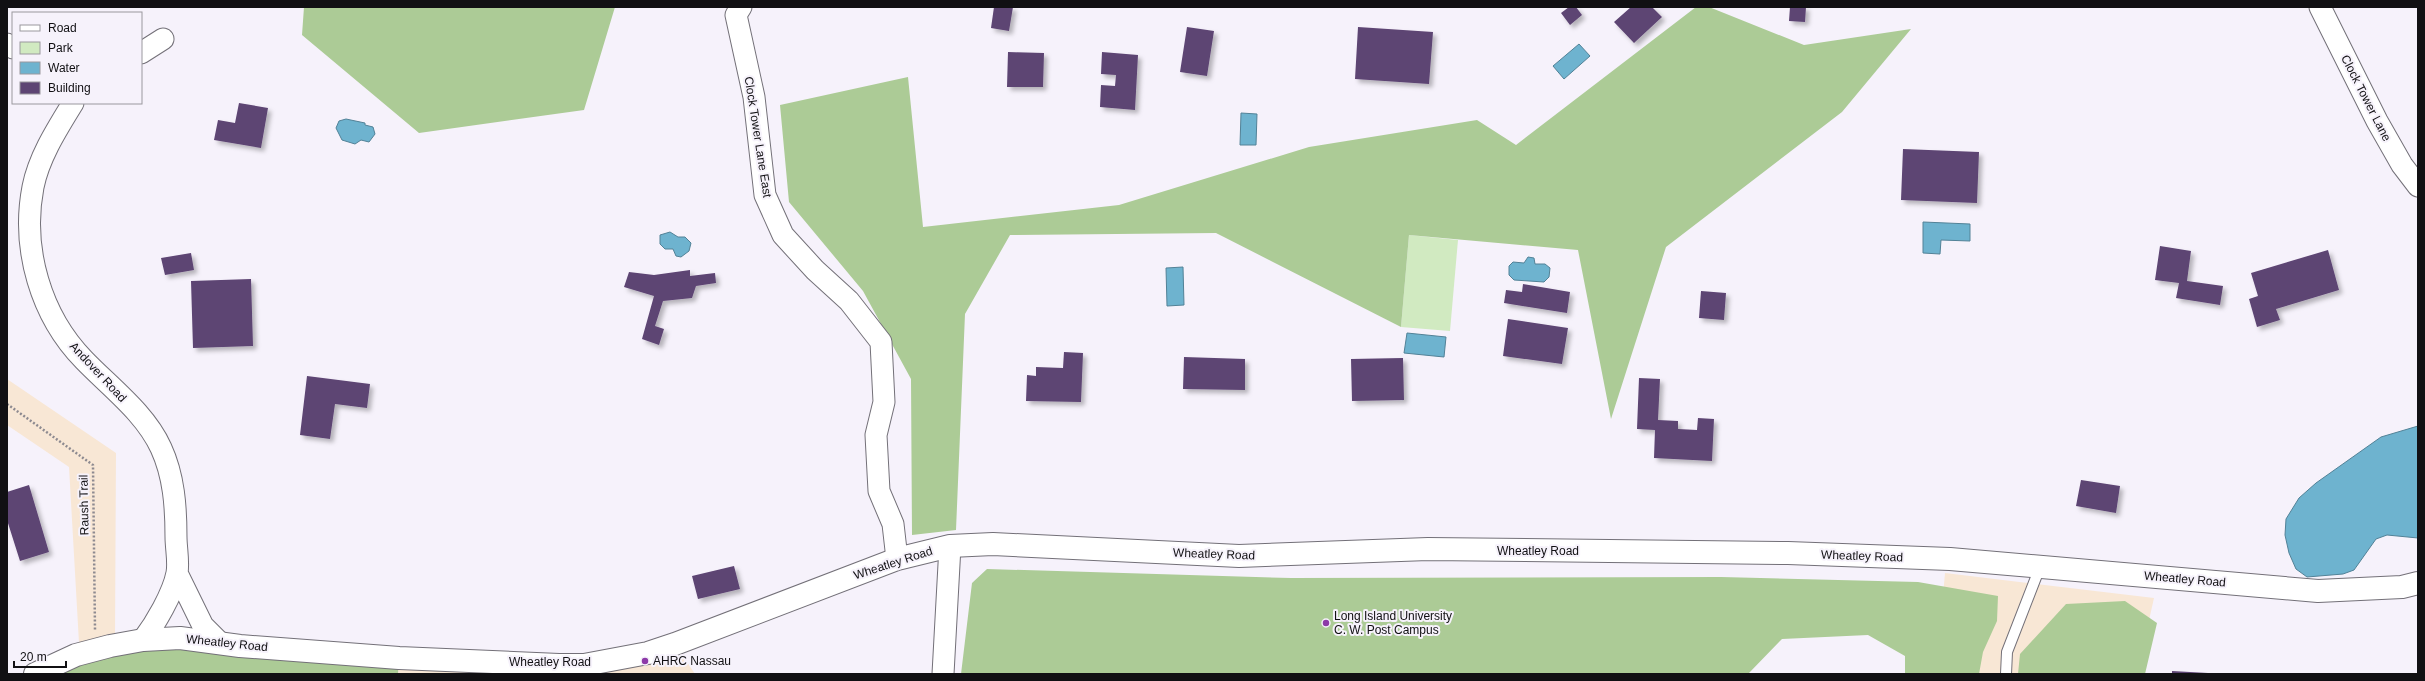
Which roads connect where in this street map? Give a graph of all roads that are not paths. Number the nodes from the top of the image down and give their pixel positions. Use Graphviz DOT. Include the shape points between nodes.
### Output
graph roads {
  1 [pos="741,7"];
  2 [pos="2320,7"];
  3 [pos="163,39"];
  4 [pos="142,52"];
  5 [pos="72,104"];
  6 [pos="2418,186"];
  7 [pos="950,546"];
  8 [pos="897,559"];
  9 [pos="2040,567"];
  10 [pos="177,573"];
  11 [pos="2418,583"];
  12 [pos="143,640"];
  13 [pos="219,642"];
  14 [pos="35,674"];
  15 [pos="943,674"];
  16 [pos="2006,674"];
  1 -- 8 [label="street, Clock Tower Lane East" via="736,15 754,98 765,195 783,235 815,270 849,301 881,342 884,402 876,435 879,491 892,524"];
  2 -- 6 [label="street, Clock Tower Lane" via="2377,122 2402,165"];
  3 -- 4 [label="street"];
  5 -- 10 [label="street, Andover Road" via="50,142 33,187 30,225 35,271 45,304 61,331 83,359 136,411 162,449 172,483 176,509"];
  7 -- 8 [label="main road, Wheatley Road"];
  7 -- 9 [label="main road, Wheatley Road" via="994,544 1239,556 1428,549 1788,553"];
  7 -- 15 [label="street"];
  8 -- 13 [label="main road, Wheatley Road" via="675,644 648,653 584,665 399,658 240,646"];
  9 -- 11 [label="main road, Wheatley Road" via="2318,590 2402,587"];
  9 -- 16 [label="lane" via="2007,652"];
  10 -- 12 [label="street, Andover Road" via="156,623"];
  10 -- 13 [label="street, Andover Road" via="203,626"];
  12 -- 13 [label="main road, Wheatley Road" via="180,638"];
  12 -- 14 [label="main road, Wheatley Road" via="76,655"];
}
